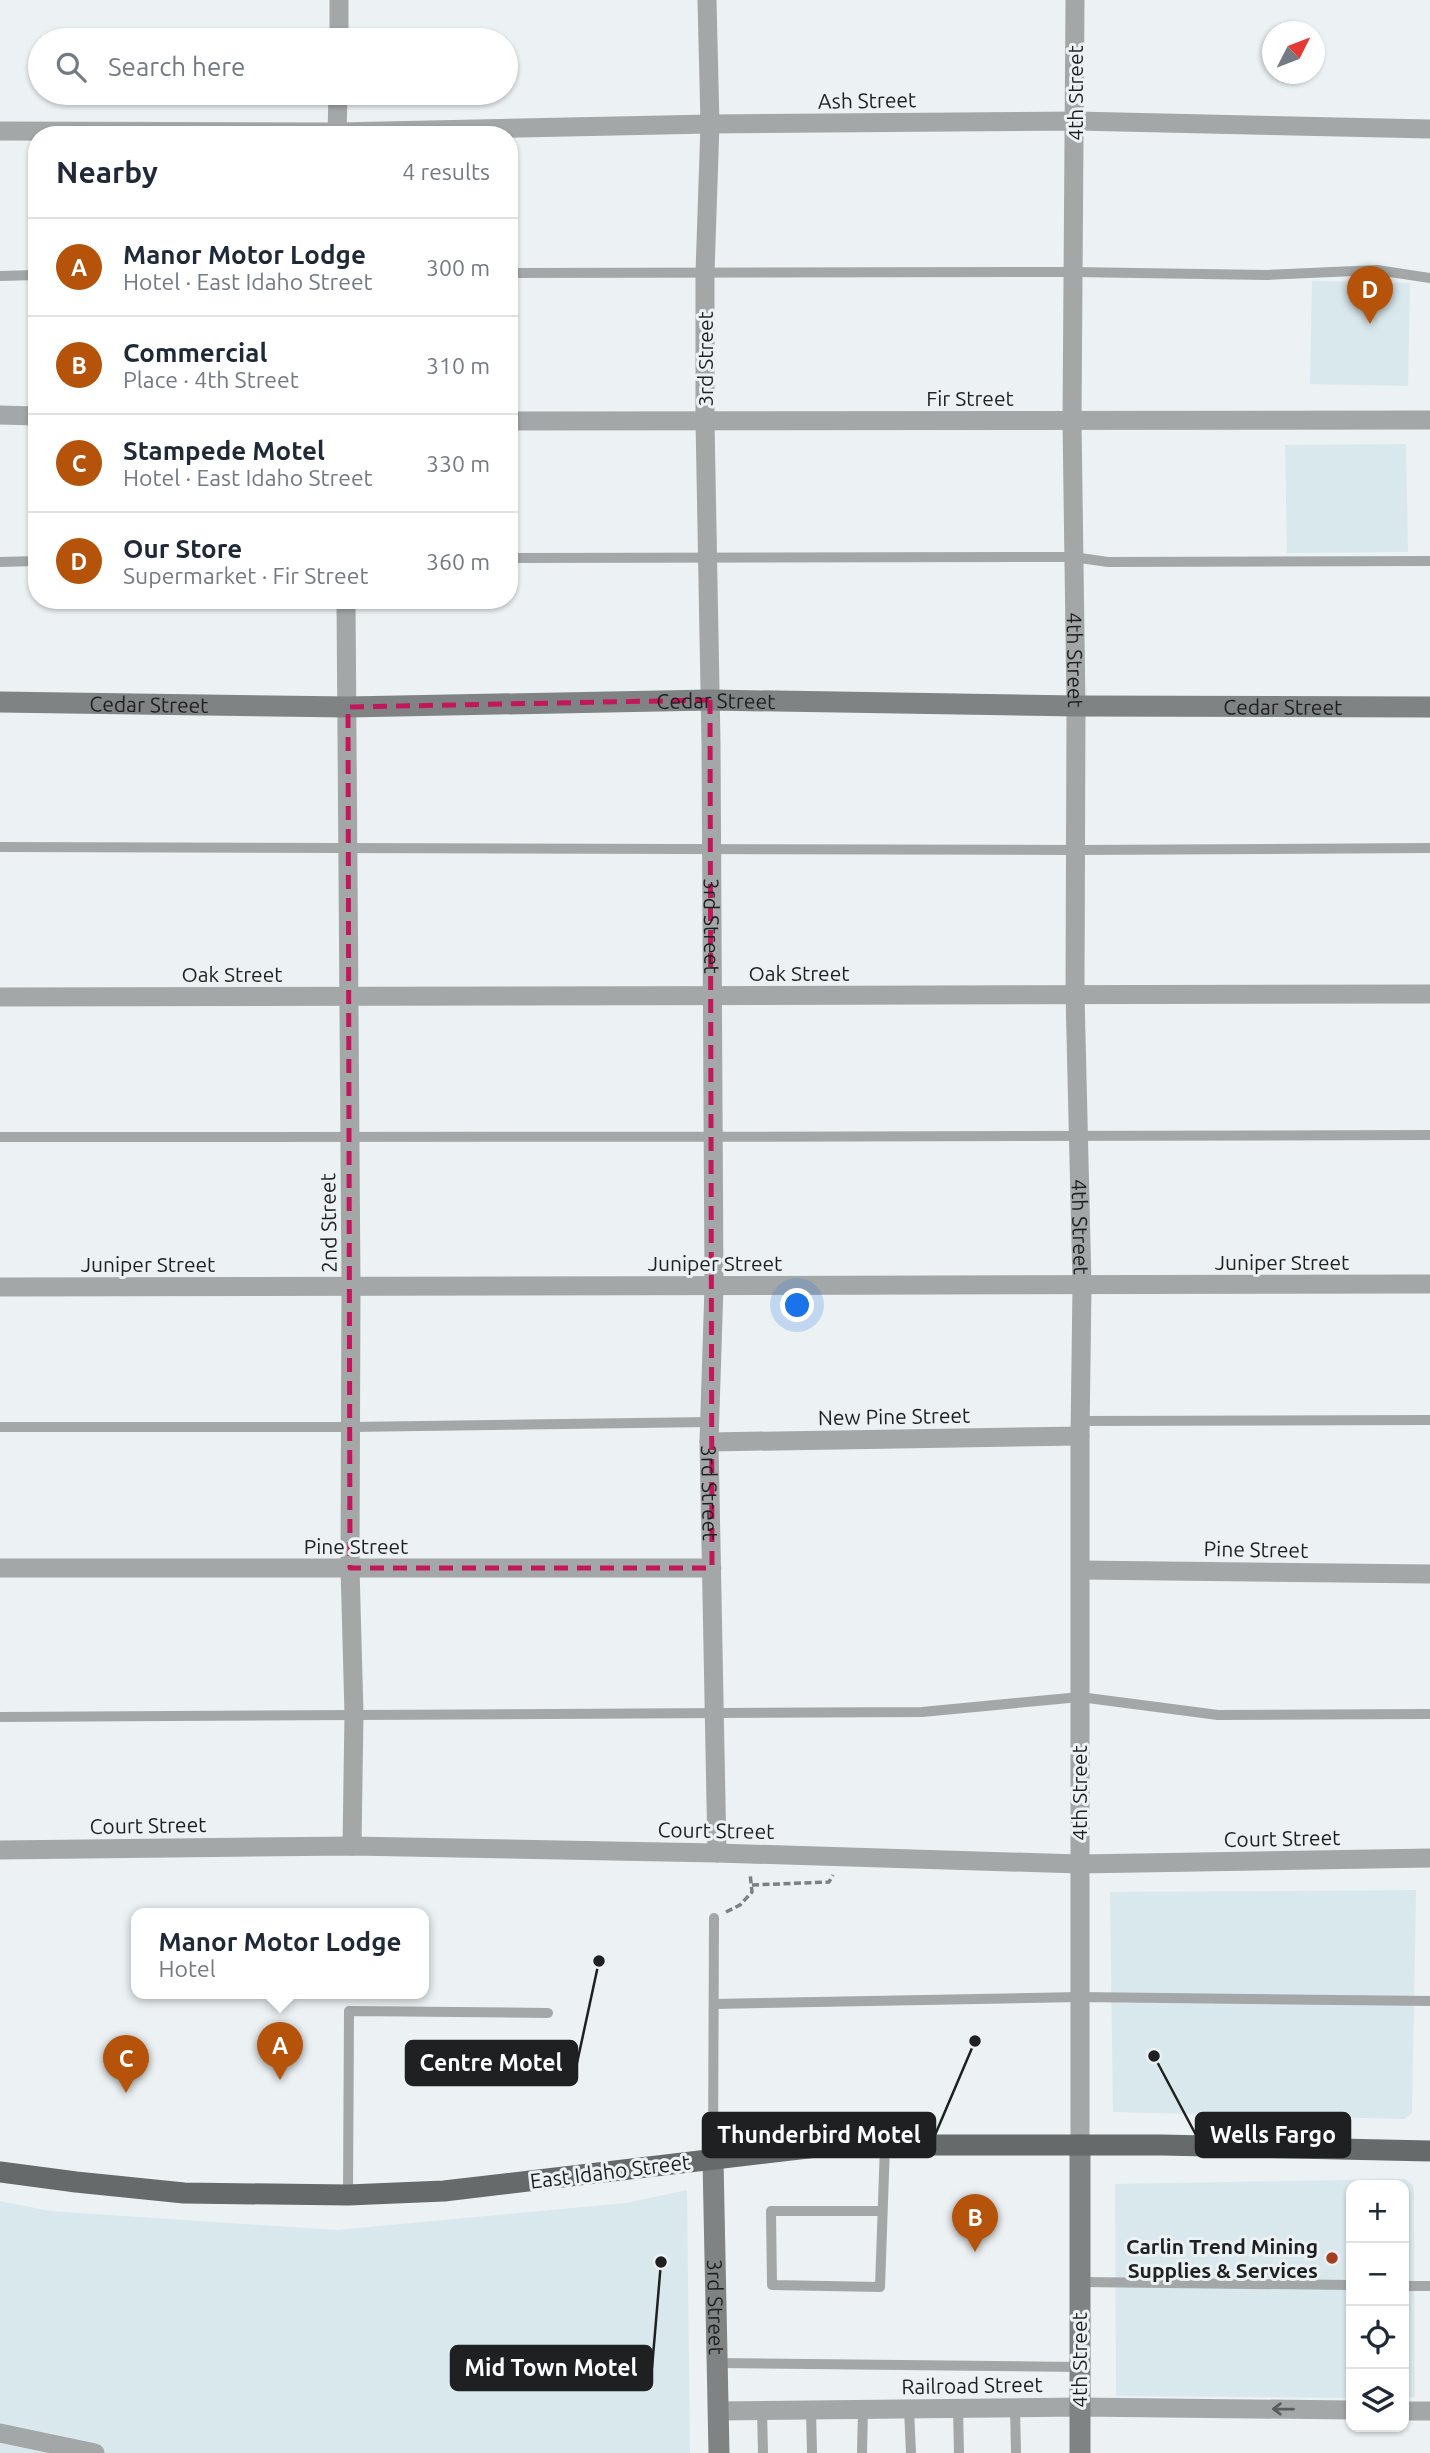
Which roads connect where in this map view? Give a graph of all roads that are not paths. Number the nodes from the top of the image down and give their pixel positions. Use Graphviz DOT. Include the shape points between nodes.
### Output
graph roads {
  1 [pos="340,0"];
  2 [pos="707,0"];
  3 [pos="1075,0"];
  4 [pos="339,28"];
  5 [pos="338,105"];
  6 [pos="1076,121"];
  7 [pos="710,124"];
  8 [pos="337,126"];
  9 [pos="518,129"];
  10 [pos="1430,129"];
  11 [pos="0,131"];
  12 [pos="28,131"];
  13 [pos="1072,272"];
  14 [pos="518,273"];
  15 [pos="705,273"];
  16 [pos="28,275"];
  17 [pos="0,276"];
  18 [pos="1430,278"];
  19 [pos="0,415"];
  20 [pos="28,416"];
  21 [pos="1430,420"];
  22 [pos="518,421"];
  23 [pos="705,421"];
  24 [pos="1072,421"];
  25 [pos="1073,557"];
  26 [pos="518,558"];
  27 [pos="708,558"];
  28 [pos="28,561"];
  29 [pos="1430,561"];
  30 [pos="0,562"];
  31 [pos="346,609"];
  32 [pos="710,700"];
  33 [pos="0,702"];
  34 [pos="348,706"];
  35 [pos="1076,706"];
  36 [pos="1430,707"];
  37 [pos="0,847"];
  38 [pos="1430,848"];
  39 [pos="348,849"];
  40 [pos="711,849"];
  41 [pos="1075,850"];
  42 [pos="1430,994"];
  43 [pos="1075,995"];
  44 [pos="348,996"];
  45 [pos="712,996"];
  46 [pos="0,997"];
  47 [pos="1078,1134"];
  48 [pos="1430,1135"];
  49 [pos="0,1137"];
  50 [pos="713,1137"];
  51 [pos="350,1139"];
  52 [pos="1430,1284"];
  53 [pos="1082,1285"];
  54 [pos="351,1286"];
  55 [pos="714,1286"];
  56 [pos="0,1287"];
  57 [pos="1430,1420"];
  58 [pos="710,1422"];
  59 [pos="0,1427"];
  60 [pos="351,1427"];
  61 [pos="1080,1428"];
  62 [pos="709,1442"];
  63 [pos="0,1568"];
  64 [pos="350,1568"];
  65 [pos="712,1568"];
  66 [pos="1081,1570"];
  67 [pos="1430,1574"];
  68 [pos="1080,1697"];
  69 [pos="714,1712"];
  70 [pos="354,1714"];
  71 [pos="1430,1714"];
  72 [pos="0,1717"];
  73 [pos="352,1846"];
  74 [pos="0,1850"];
  75 [pos="717,1853"];
  76 [pos="1430,1858"];
  77 [pos="1079,1864"];
  78 [pos="714,1918"];
  79 [pos="1079,1997"];
  80 [pos="1430,2001"];
  81 [pos="714,2004"];
  82 [pos="548,2013"];
  83 [pos="885,2145"];
  84 [pos="1080,2145"];
  85 [pos="1430,2151"];
  86 [pos="713,2160"];
  87 [pos="0,2172"];
  88 [pos="348,2196"];
  89 [pos="882,2211"];
  90 [pos="1079,2282"];
  91 [pos="1346,2285"];
  92 [pos="1409,2286"];
  93 [pos="1430,2286"];
  94 [pos="718,2363"];
  95 [pos="1079,2367"];
  96 [pos="1016,2407"];
  97 [pos="1080,2407"];
  98 [pos="958,2408"];
  99 [pos="863,2409"];
  100 [pos="909,2409"];
  101 [pos="762,2410"];
  102 [pos="811,2410"];
  103 [pos="1346,2410"];
  104 [pos="719,2411"];
  105 [pos="1409,2411"];
  106 [pos="1430,2411"];
  107 [pos="0,2433"];
  108 [pos="95,2453"];
  109 [pos="719,2453"];
  110 [pos="762,2453"];
  111 [pos="812,2453"];
  112 [pos="862,2453"];
  113 [pos="911,2453"];
  114 [pos="959,2453"];
  115 [pos="1016,2453"];
  116 [pos="1080,2453"];
  1 -- 4 [label="street"];
  2 -- 7 [label="street, 3rd Street"];
  3 -- 6 [label="street, 4th Street"];
  5 -- 8 [label="street"];
  6 -- 7 [label="street, Ash Street"];
  6 -- 10 [label="street, Ash Street"];
  6 -- 13 [label="street, 4th Street"];
  7 -- 9 [label="street, Ash Street"];
  7 -- 15 [label="street, 3rd Street"];
  11 -- 12 [label="street, Ash Street"];
  13 -- 15 [label="lane"];
  13 -- 18 [label="lane" via="1267,275 1377,270"];
  13 -- 24 [label="street, 4th Street"];
  14 -- 15 [label="lane"];
  15 -- 23 [label="street, 3rd Street"];
  16 -- 17 [label="lane"];
  19 -- 20 [label="street"];
  21 -- 24 [label="street, Fir Street"];
  22 -- 23 [label="street, Fir Street"];
  23 -- 24 [label="street, Fir Street"];
  23 -- 27 [label="street, 3rd Street"];
  24 -- 25 [label="street, 4th Street"];
  25 -- 27 [label="lane"];
  25 -- 29 [label="lane" via="1108,562"];
  25 -- 35 [label="street, 4th Street"];
  26 -- 27 [label="lane"];
  27 -- 32 [label="street, 3rd Street"];
  28 -- 30 [label="lane"];
  31 -- 34 [label="street, 2nd Street"];
  32 -- 34 [label="street, Cedar Street"];
  32 -- 35 [label="street, Cedar Street"];
  32 -- 40 [label="street, 3rd Street"];
  33 -- 34 [label="street, Cedar Street"];
  34 -- 39 [label="street, 2nd Street"];
  35 -- 36 [label="street, Cedar Street"];
  35 -- 41 [label="street, 4th Street"];
  37 -- 39 [label="lane"];
  38 -- 41 [label="lane"];
  39 -- 40 [label="lane"];
  39 -- 44 [label="street, 2nd Street"];
  40 -- 41 [label="lane"];
  40 -- 45 [label="street, 3rd Street"];
  41 -- 43 [label="street, 4th Street"];
  42 -- 43 [label="street, Oak Street"];
  43 -- 45 [label="street, Oak Street"];
  43 -- 47 [label="street, 4th Street"];
  44 -- 45 [label="street, Oak Street"];
  44 -- 46 [label="street, Oak Street"];
  44 -- 51 [label="street, 2nd Street"];
  45 -- 50 [label="street, 3rd Street"];
  47 -- 48 [label="lane"];
  47 -- 50 [label="lane"];
  47 -- 53 [label="street, 4th Street"];
  49 -- 51 [label="lane"];
  50 -- 51 [label="lane"];
  50 -- 55 [label="street, 3rd Street"];
  51 -- 54 [label="street, 2nd Street"];
  52 -- 53 [label="street, Juniper Street"];
  53 -- 55 [label="street, Juniper Street"];
  53 -- 61 [label="street, 4th Street"];
  54 -- 55 [label="street, Juniper Street"];
  54 -- 56 [label="street, Juniper Street"];
  54 -- 60 [label="street, 2nd Street"];
  55 -- 58 [label="street, 3rd Street"];
  57 -- 61 [label="lane"];
  58 -- 60 [label="lane"];
  58 -- 62 [label="street, 3rd Street"];
  59 -- 60 [label="lane"];
  60 -- 64 [label="street, 2nd Street"];
  61 -- 62 [label="street, New Pine Street"];
  61 -- 66 [label="street, 4th Street"];
  62 -- 65 [label="street, 3rd Street"];
  63 -- 64 [label="street, Pine Street"];
  64 -- 65 [label="street, Pine Street"];
  64 -- 70 [label="street, 2nd Street"];
  65 -- 69 [label="street, 3rd Street"];
  66 -- 67 [label="street, Pine Street"];
  66 -- 68 [label="street, 4th Street"];
  68 -- 69 [label="lane" via="922,1712"];
  68 -- 71 [label="lane" via="1218,1715"];
  68 -- 77 [label="street, 4th Street"];
  69 -- 70 [label="lane"];
  69 -- 75 [label="street, 3rd Street"];
  70 -- 72 [label="lane"];
  70 -- 73 [label="street, 2nd Street"];
  73 -- 74 [label="street, Court Street"];
  73 -- 75 [label="street, Court Street"];
  75 -- 77 [label="street, Court Street"];
  76 -- 77 [label="street, Court Street"];
  77 -- 79 [label="street, 4th Street"];
  78 -- 81 [label="lane"];
  79 -- 80 [label="lane"];
  79 -- 81 [label="lane"];
  79 -- 84 [label="street, 4th Street"];
  81 -- 86 [label="lane"];
  82 -- 88 [label="lane" via="349,2011"];
  83 -- 84 [label="main road, East Idaho Street"];
  83 -- 86 [label="main road, East Idaho Street" via="834,2145"];
  83 -- 89 [label="lane"];
  84 -- 85 [label="main road, East Idaho Street"];
  84 -- 90 [label="street, 4th Street"];
  86 -- 88 [label="main road, East Idaho Street" via="444,2191"];
  86 -- 94 [label="street, 3rd Street"];
  87 -- 88 [label="main road, East Idaho Street" via="184,2193"];
  89 -- 89 [label="lane" via="880,2287 772,2285 771,2211"];
  90 -- 91 [label="lane"];
  90 -- 95 [label="street, 4th Street"];
  92 -- 93 [label="lane"];
  94 -- 95 [label="lane"];
  94 -- 104 [label="street, 3rd Street"];
  95 -- 97 [label="street, 4th Street"];
  96 -- 97 [label="street, Railroad Street"];
  96 -- 98 [label="street, Railroad Street"];
  96 -- 115 [label="lane"];
  103 -- 97 [label="street, Railroad Street, one-way"];
  97 -- 116 [label="street, 4th Street"];
  98 -- 100 [label="street, Railroad Street"];
  98 -- 114 [label="lane"];
  99 -- 100 [label="street, Railroad Street"];
  99 -- 102 [label="street, Railroad Street"];
  99 -- 112 [label="lane"];
  100 -- 113 [label="lane"];
  101 -- 102 [label="street, Railroad Street"];
  101 -- 104 [label="street, Railroad Street"];
  101 -- 110 [label="lane"];
  102 -- 111 [label="lane"];
  104 -- 109 [label="street, 3rd Street"];
  105 -- 106 [label="street"];
  107 -- 108 [label="street"];
}
